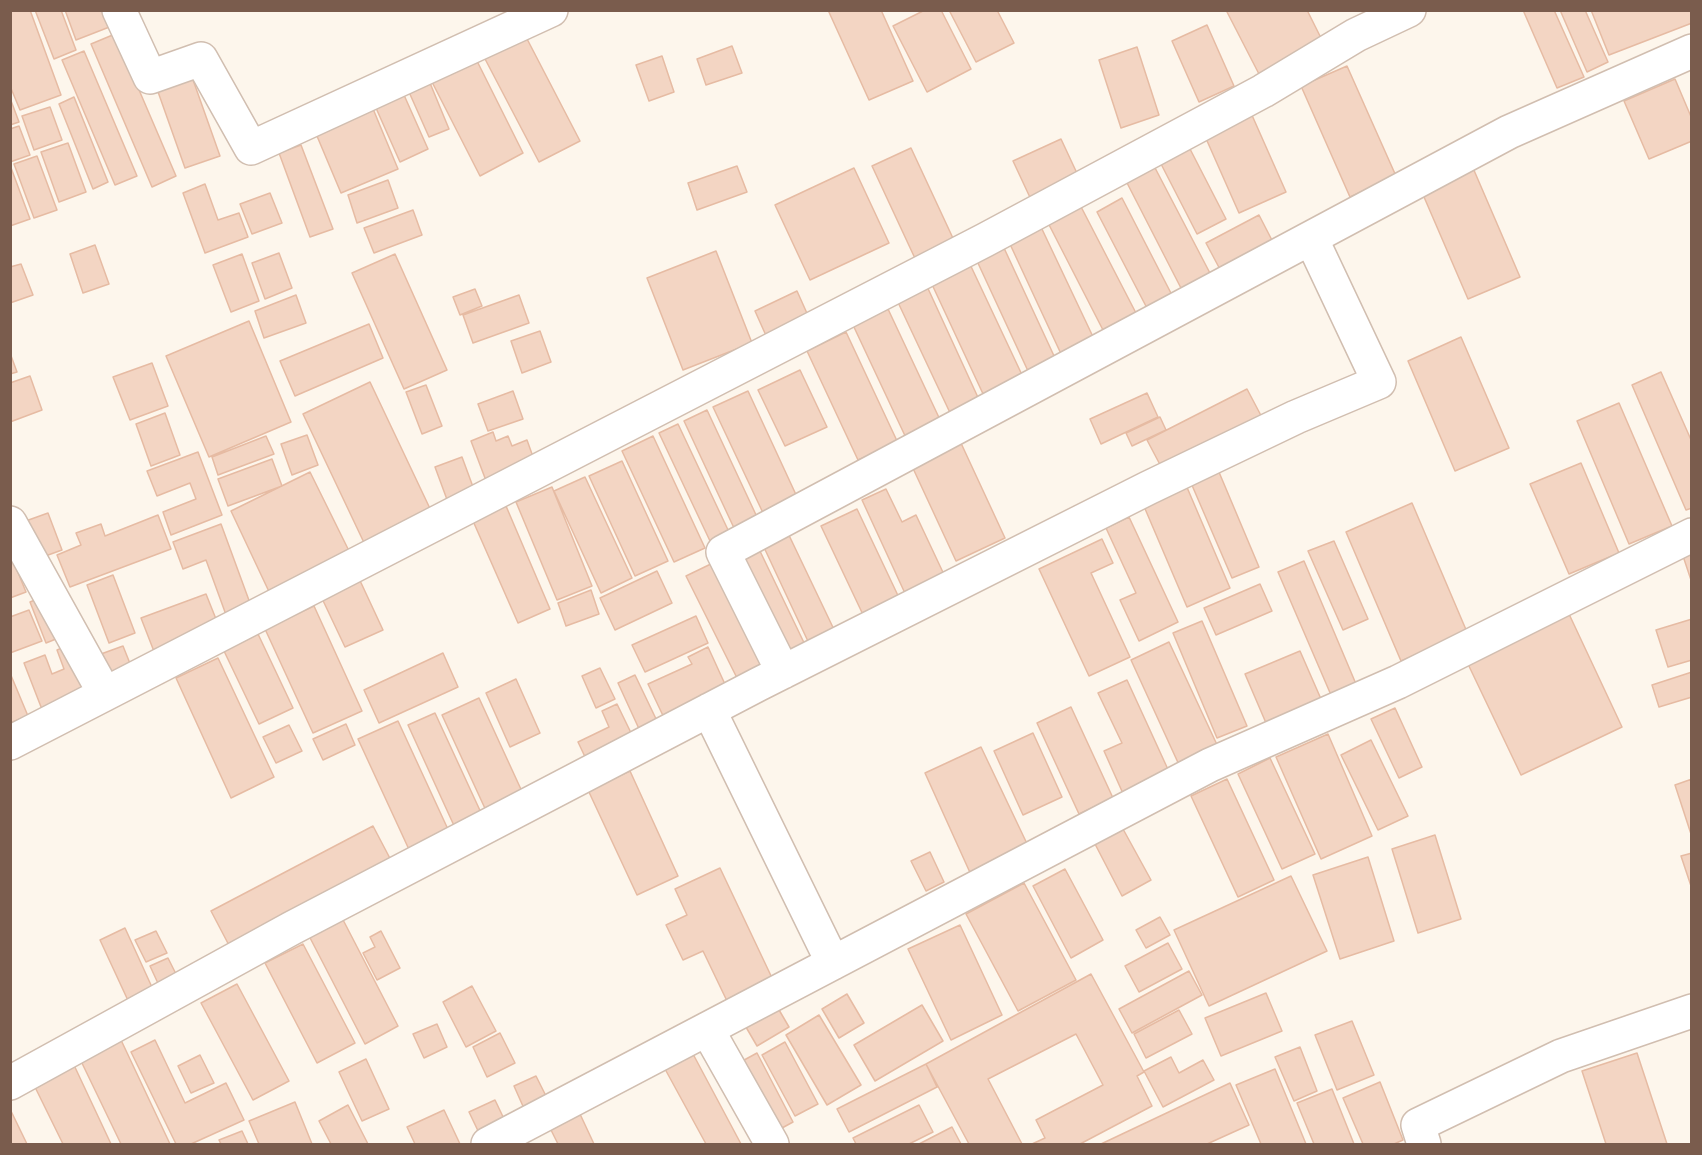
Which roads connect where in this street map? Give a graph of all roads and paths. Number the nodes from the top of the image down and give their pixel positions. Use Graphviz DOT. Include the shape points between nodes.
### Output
graph roads {
  1 [pos="119,10"];
  2 [pos="551,10"];
  3 [pos="1409,10"];
  4 [pos="510,19"];
  5 [pos="1692,51"];
  6 [pos="1311,237"];
  7 [pos="10,523"];
  8 [pos="1692,535"];
  9 [pos="783,672"];
  10 [pos="105,694"];
  11 [pos="709,710"];
  12 [pos="10,743"];
  13 [pos="833,963"];
  14 [pos="1692,1011"];
  15 [pos="707,1029"];
  16 [pos="10,1083"];
  17 [pos="488,1144"];
  18 [pos="772,1144"];
  19 [pos="1424,1144"];
  1 -- 4 [label="street" via="150,77 201,59 251,148"];
  2 -- 4 [label="street"];
  3 -- 10 [label="street" via="1356,35 1263,91 985,240"];
  5 -- 6 [label="street" via="1509,132"];
  6 -- 9 [label="street" via="723,552"];
  6 -- 9 [label="street" via="1379,382 1148,488"];
  7 -- 10 [label="street"];
  8 -- 13 [label="street" via="1398,682 1210,765"];
  9 -- 11 [label="street"];
  10 -- 12 [label="street"];
  11 -- 13 [label="street"];
  11 -- 16 [label="street" via="292,928"];
  13 -- 15 [label="street"];
  14 -- 19 [label="street" via="1560,1056 1418,1125"];
  15 -- 17 [label="street"];
  15 -- 18 [label="street"];
}
